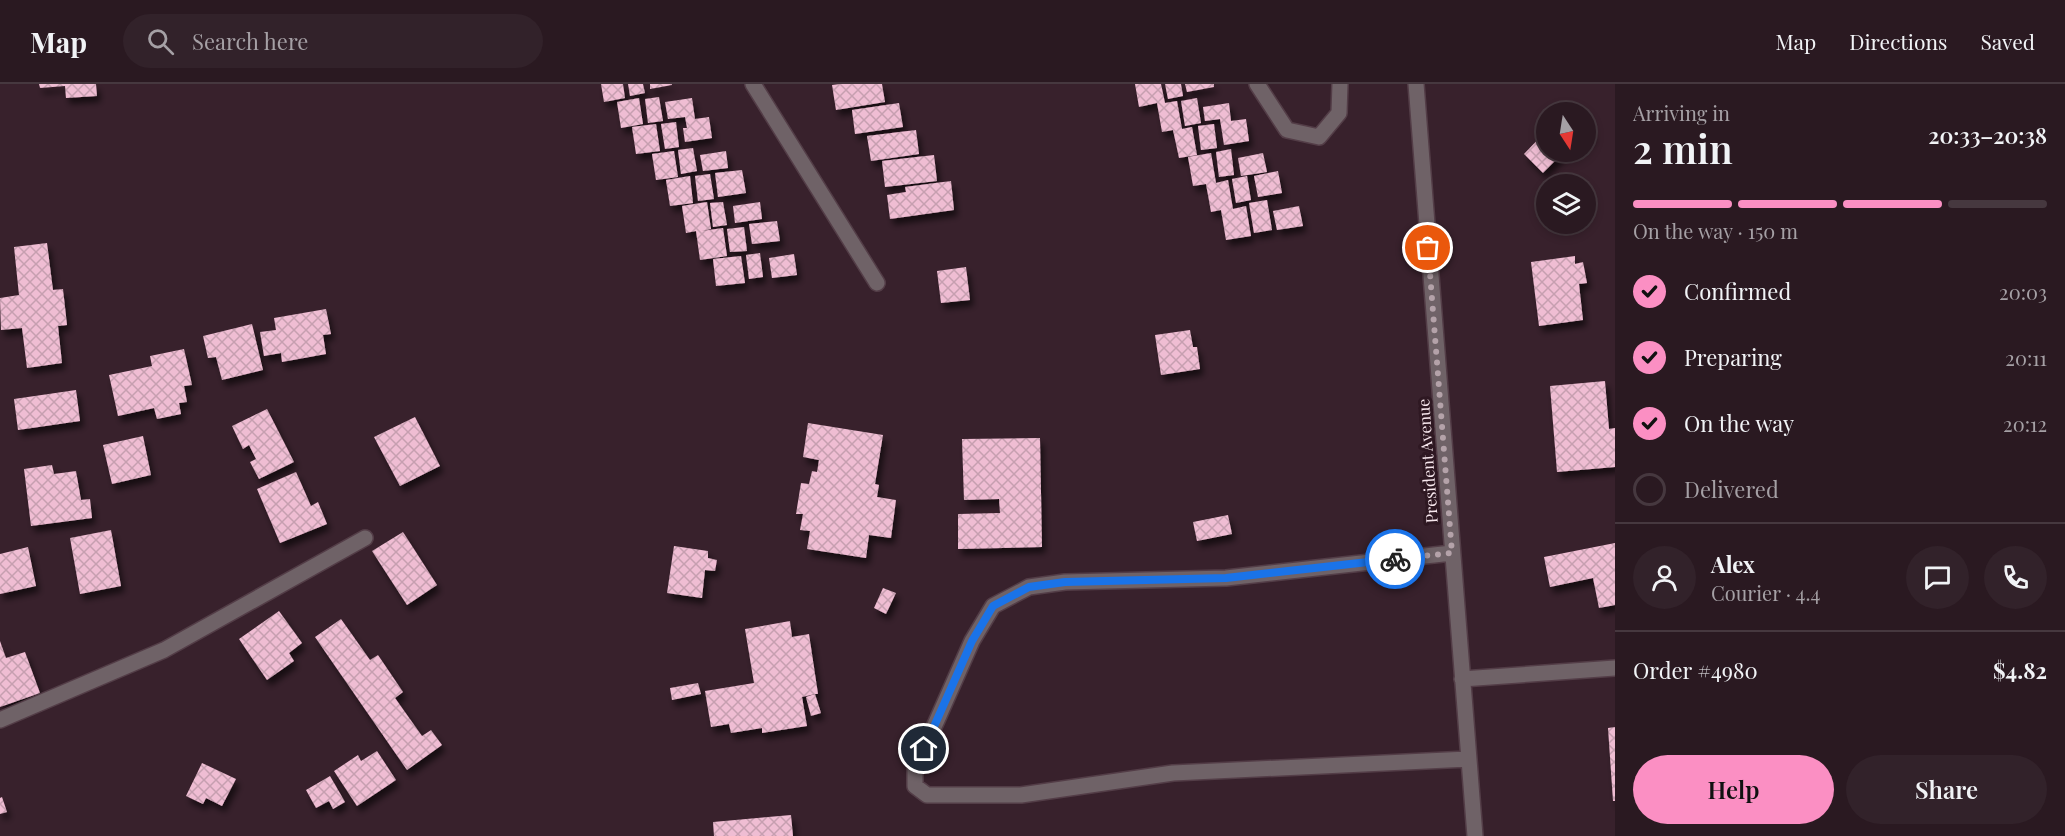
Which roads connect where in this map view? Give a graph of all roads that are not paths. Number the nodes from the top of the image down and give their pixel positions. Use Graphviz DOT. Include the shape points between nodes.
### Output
graph roads {
  1 [pos="753,84"];
  2 [pos="1257,84"];
  3 [pos="1340,84"];
  4 [pos="1416,84"];
  5 [pos="877,283"];
  6 [pos="365,538"];
  7 [pos="1452,553"];
  8 [pos="1615,668"];
  9 [pos="1462,679"];
  10 [pos="0,720"];
  11 [pos="1468,759"];
  12 [pos="1475,836"];
  1 -- 5 [label="street"];
  2 -- 3 [label="street" via="1287,130 1318,137 1339,114"];
  4 -- 7 [label="street, President Avenue"];
  6 -- 10 [label="street" via="165,650"];
  7 -- 9 [label="street, President Avenue"];
  7 -- 11 [label="street" via="1226,578 1065,582 1029,587 993,606 972,641 915,770 915,786 927,795 1021,795 1173,773"];
  8 -- 9 [label="street"];
  9 -- 11 [label="street, President Avenue"];
  11 -- 12 [label="street, President Avenue"];
}
